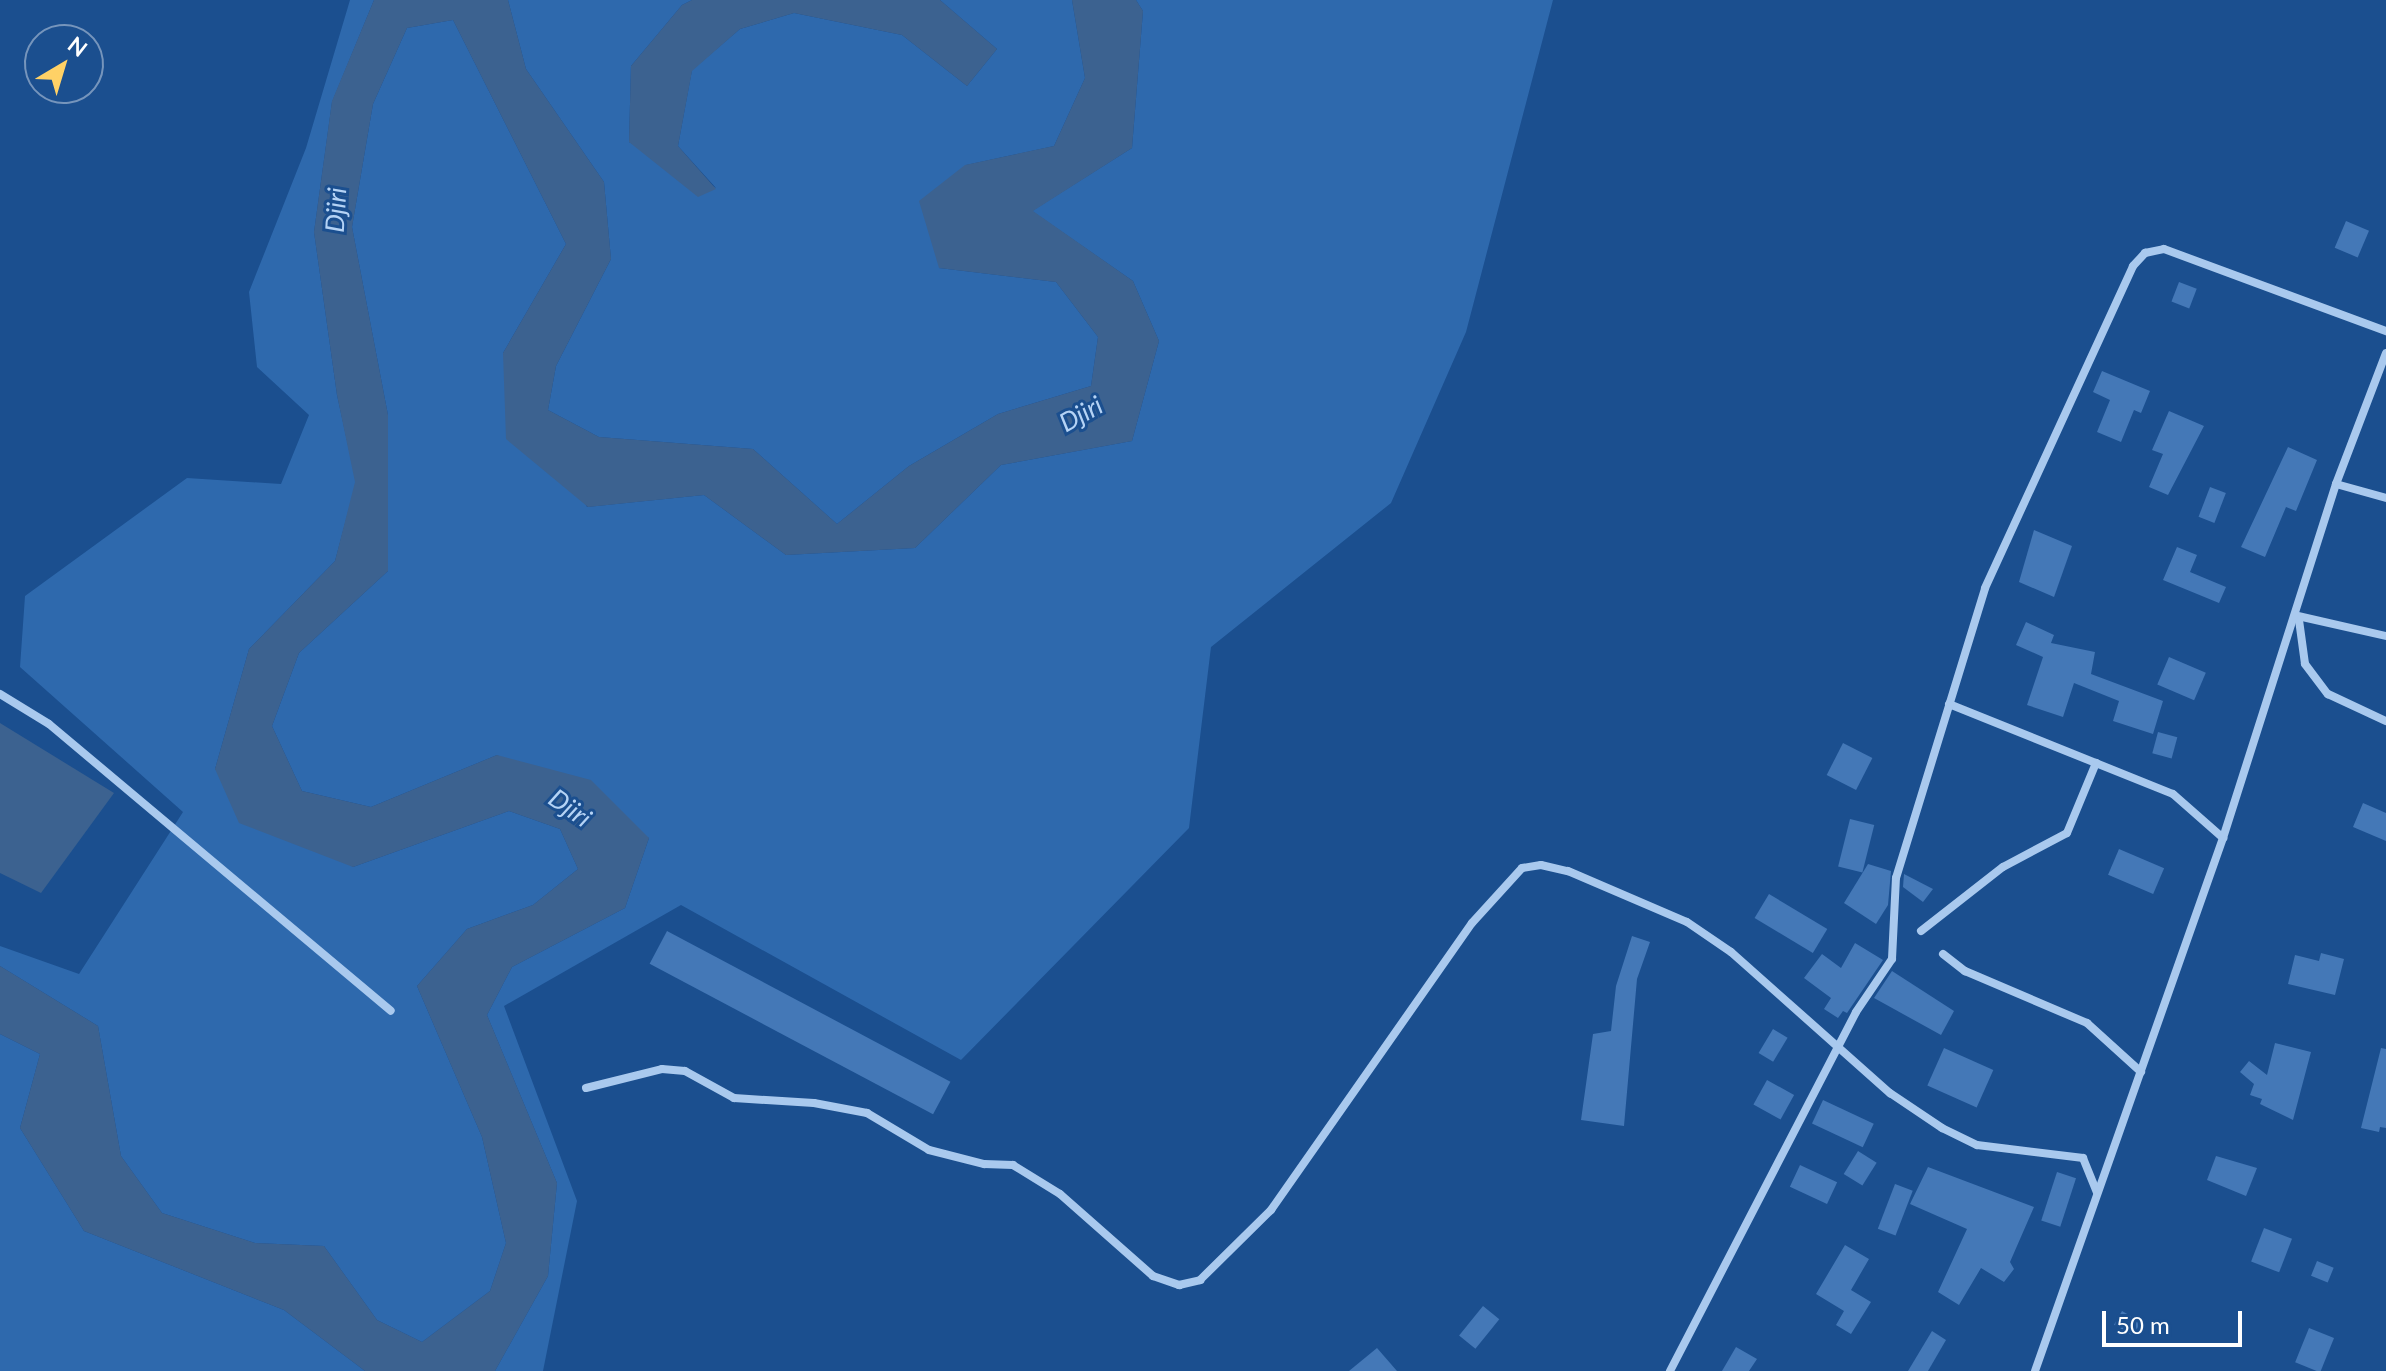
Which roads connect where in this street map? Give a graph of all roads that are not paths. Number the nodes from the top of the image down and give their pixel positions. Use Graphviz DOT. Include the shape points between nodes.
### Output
graph roads {
  1 [pos="2386,331"];
  2 [pos="2386,353"];
  3 [pos="2336,484"];
  4 [pos="2386,498"];
  5 [pos="2298,616"];
  6 [pos="2386,636"];
  7 [pos="0,694"];
  8 [pos="1949,704"];
  9 [pos="2386,721"];
  10 [pos="2096,763"];
  11 [pos="2223,838"];
  12 [pos="1921,931"];
  13 [pos="1943,954"];
  14 [pos="391,1011"];
  15 [pos="1839,1047"];
  16 [pos="2141,1072"];
  17 [pos="586,1088"];
  18 [pos="2097,1192"];
  19 [pos="1670,1371"];
  20 [pos="2035,1371"];
  1 -- 8 [label="street" via="2164,249 2145,253 2133,266 2086,358 1993,563"];
  2 -- 3 [label="street"];
  3 -- 4 [label="street"];
  3 -- 5 [label="street"];
  5 -- 6 [label="street"];
  5 -- 9 [label="street" via="2305,664 2328,694"];
  5 -- 11 [label="street"];
  7 -- 14 [label="street" via="49,724"];
  8 -- 10 [label="street"];
  8 -- 15 [label="street" via="1896,878 1892,959"];
  10 -- 11 [label="street" via="2181,798"];
  10 -- 12 [label="street" via="2067,833 2003,867"];
  11 -- 16 [label="street"];
  13 -- 16 [label="street" via="1965,971 2087,1023"];
  15 -- 17 [label="street" via="1731,952 1687,922 1568,871 1541,865 1522,868 1472,923 1271,1210 1200,1280 1179,1285 1153,1276 1060,1194 1013,1165 984,1164 929,1150 867,1113 734,1098 685,1071 662,1069"];
  15 -- 18 [label="street" via="1890,1093 1957,1136 1977,1145 2083,1158"];
  15 -- 19 [label="street"];
  16 -- 18 [label="street"];
  18 -- 20 [label="street"];
}
